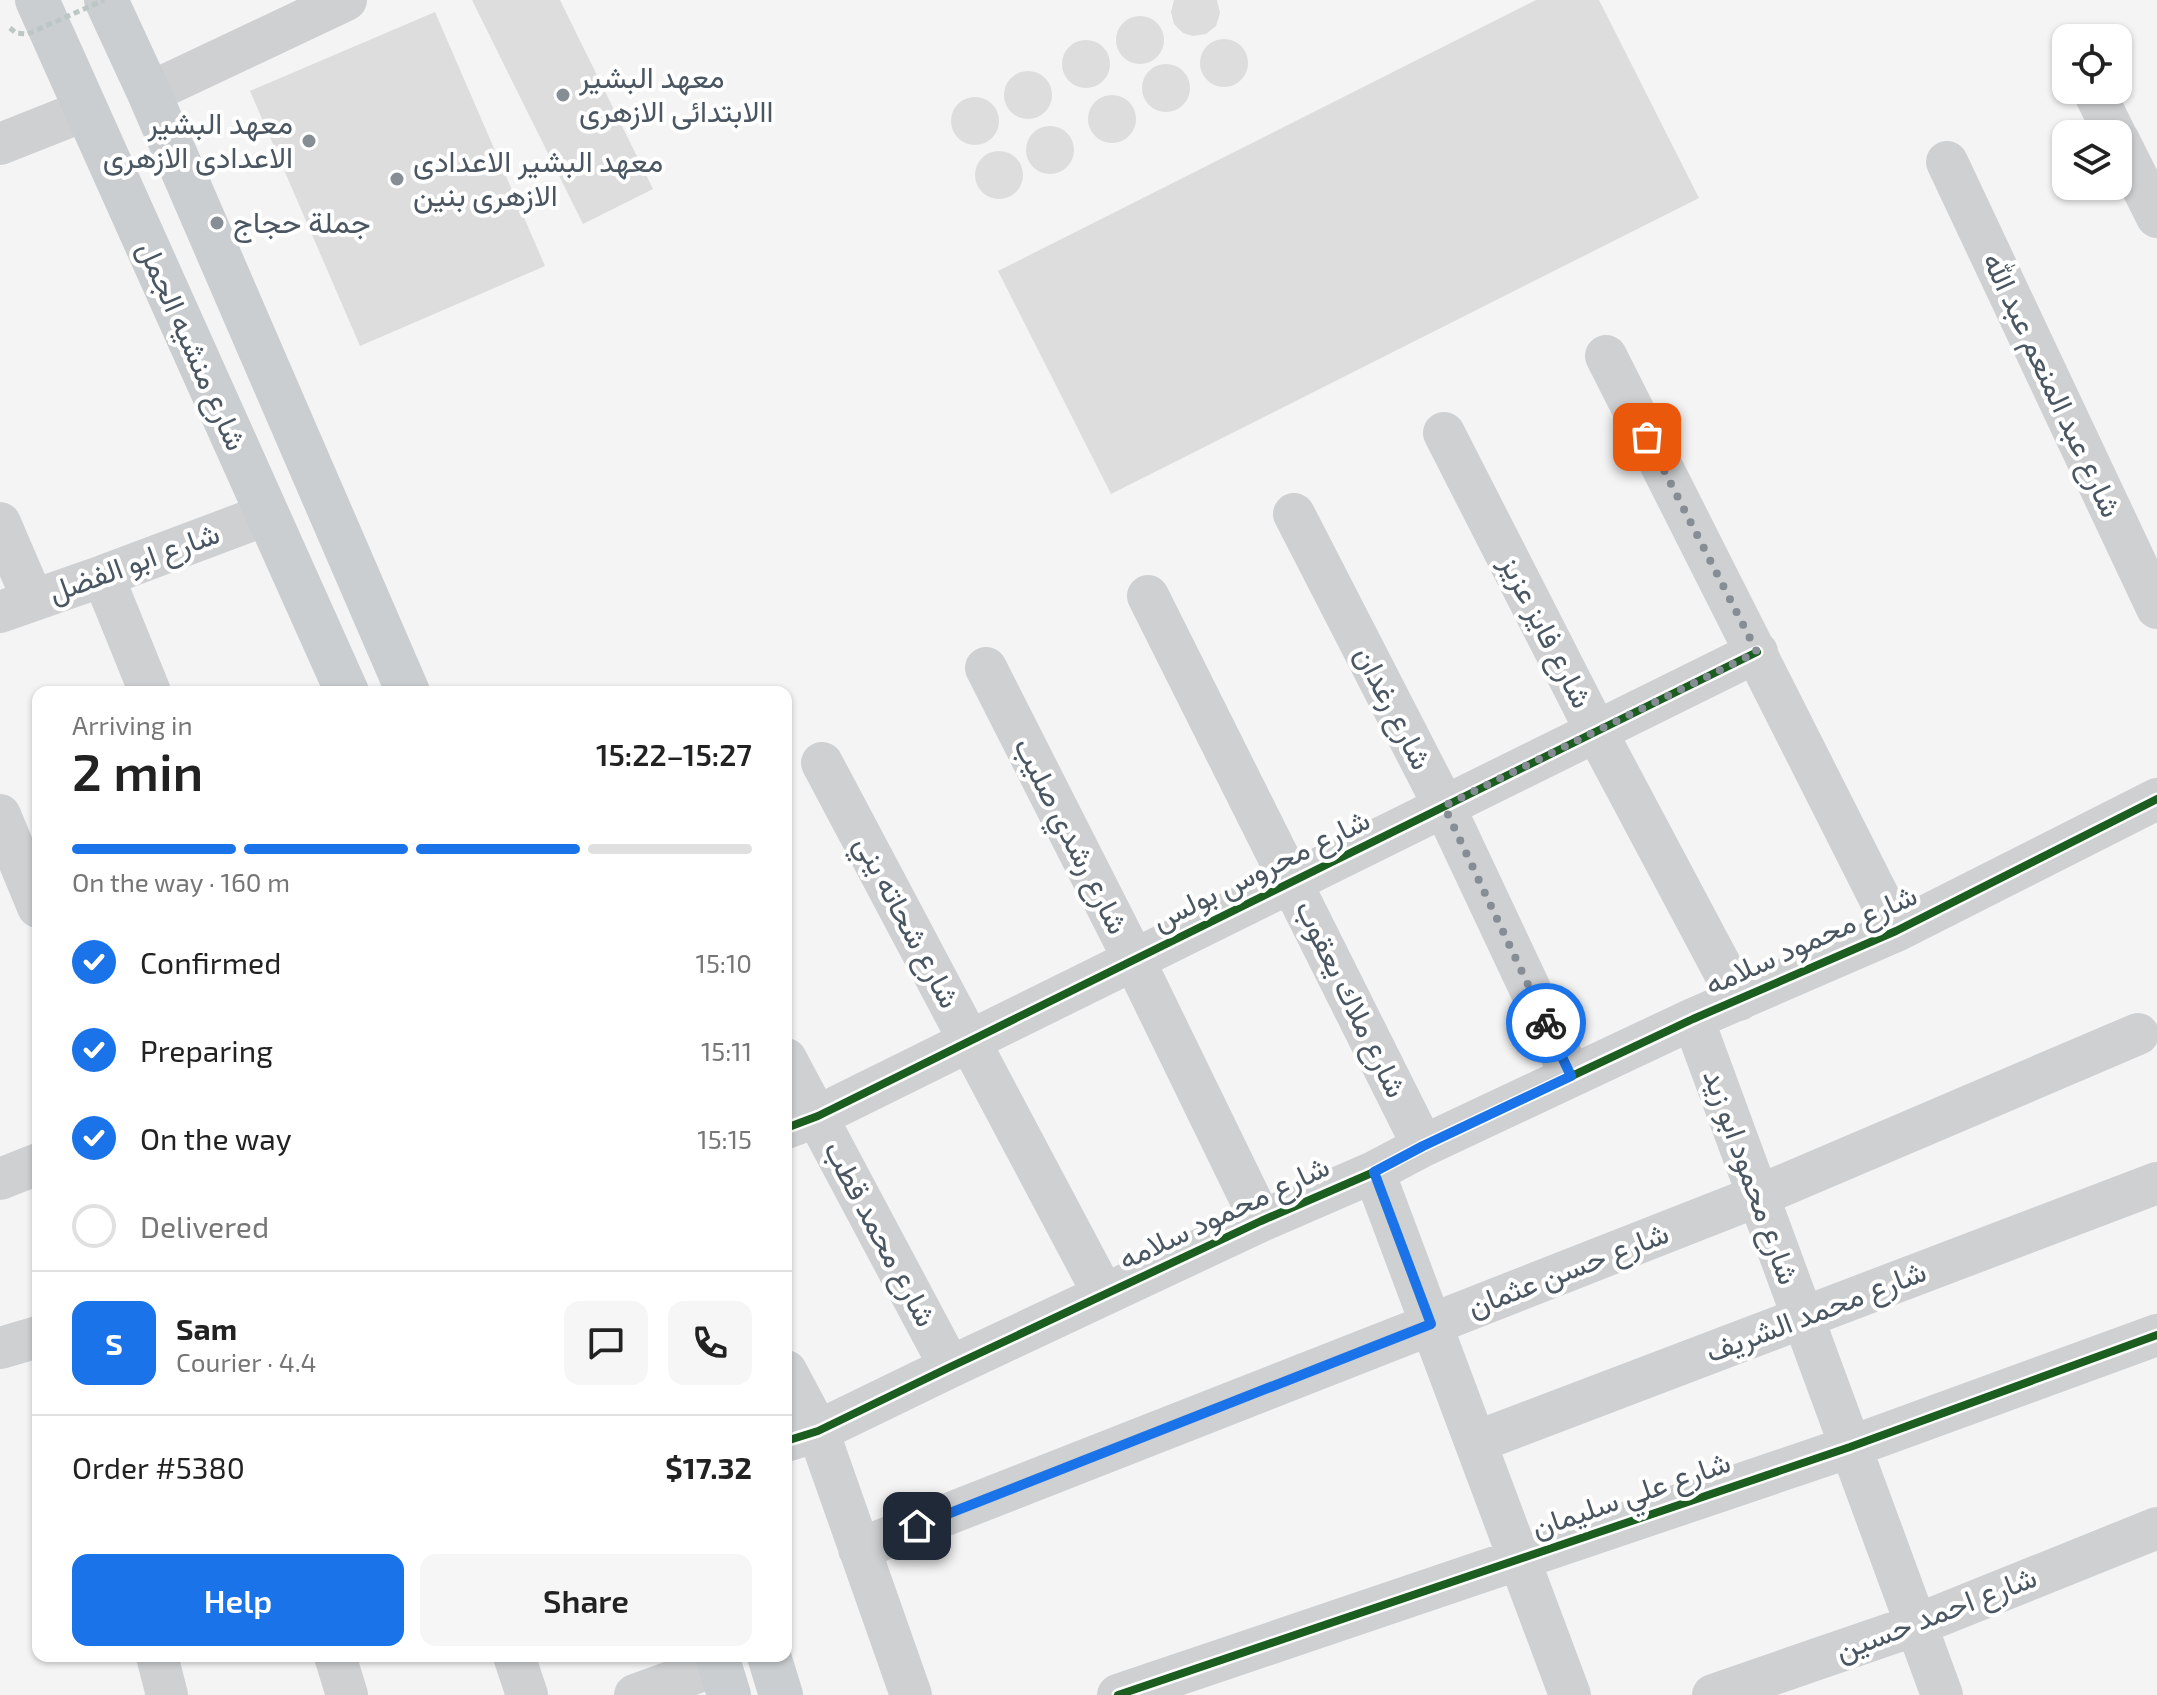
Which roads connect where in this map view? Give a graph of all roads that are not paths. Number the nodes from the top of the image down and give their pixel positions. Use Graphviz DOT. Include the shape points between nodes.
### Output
graph roads {
  1 [pos="105,0"];
  2 [pos="346,0"];
  3 [pos="23,14"];
  4 [pos="149,93"];
  5 [pos="86,110"];
  6 [pos="0,144"];
  7 [pos="1947,162"];
  8 [pos="2132,167"];
  9 [pos="2157,217"];
  10 [pos="1606,356"];
  11 [pos="1444,433"];
  12 [pos="268,514"];
  13 [pos="1294,514"];
  14 [pos="0,523"];
  15 [pos="103,576"];
  16 [pos="1148,596"];
  17 [pos="16,606"];
  18 [pos="2157,608"];
  19 [pos="1757,652"];
  20 [pos="986,668"];
  21 [pos="148,686"];
  22 [pos="344,686"];
  23 [pos="405,686"];
  24 [pos="1596,731"];
  25 [pos="822,763"];
  26 [pos="2157,799"];
  27 [pos="1444,806"];
  28 [pos="0,815"];
  29 [pos="1292,881"];
  30 [pos="32,892"];
  31 [pos="1896,931"];
  32 [pos="1134,960"];
  33 [pos="1739,1000"];
  34 [pos="1693,1019"];
  35 [pos="2138,1034"];
  36 [pos="971,1040"];
  37 [pos="1571,1076"];
  38 [pos="792,1083"];
  39 [pos="802,1122"];
  40 [pos="1423,1146"];
  41 [pos="32,1166"];
  42 [pos="1374,1172"];
  43 [pos="0,1179"];
  44 [pos="2157,1183"];
  45 [pos="1758,1196"];
  46 [pos="1261,1221"];
  47 [pos="1104,1295"];
  48 [pos="1803,1318"];
  49 [pos="1431,1324"];
  50 [pos="2157,1335"];
  51 [pos="32,1339"];
  52 [pos="0,1348"];
  53 [pos="950,1367"];
  54 [pos="792,1395"];
  55 [pos="802,1436"];
  56 [pos="1476,1442"];
  57 [pos="1850,1447"];
  58 [pos="2157,1528"];
  59 [pos="859,1549"];
  60 [pos="1518,1558"];
  61 [pos="1916,1625"];
  62 [pos="159,1662"];
  63 [pos="337,1662"];
  64 [pos="516,1662"];
  65 [pos="771,1662"];
  66 [pos="722,1672"];
  67 [pos="167,1695"];
  68 [pos="347,1695"];
  69 [pos="527,1695"];
  70 [pos="635,1695"];
  71 [pos="781,1695"];
  72 [pos="911,1695"];
  73 [pos="1118,1695"];
  74 [pos="1570,1695"];
  75 [pos="1713,1695"];
  76 [pos="1942,1695"];
  1 -- 4 [label="main road, شارع منشيه الجمل"];
  2 -- 4 [label="street"];
  3 -- 5 [label="main road, شارع منشيه الجمل"];
  4 -- 23 [label="main road, شارع منشيه الجمل"];
  5 -- 6 [label="street"];
  5 -- 12 [label="main road, شارع منشيه الجمل"];
  7 -- 18 [label="street, شارع عبد المنعم عبد الله"];
  8 -- 9 [label="street"];
  10 -- 19 [label="street"];
  11 -- 24 [label="street, شارع فايز عزيز"];
  12 -- 15 [label="street, شارع ابو الفضل"];
  12 -- 22 [label="main road, شارع منشيه الجمل"];
  13 -- 27 [label="street, شارع رغدان"];
  14 -- 17 [label="street"];
  15 -- 17 [label="street, شارع ابو الفضل"];
  15 -- 21 [label="street"];
  16 -- 29 [label="street, شارع ملاك يعقوب"];
  19 -- 24 [label="street, شارع محروس بولس"];
  19 -- 31 [label="street"];
  20 -- 32 [label="street, شارع رشدي صليب"];
  24 -- 27 [label="street, شارع محروس بولس"];
  24 -- 33 [label="street, شارع فايز عزيز"];
  25 -- 36 [label="street, شارع شحاته يني"];
  26 -- 31 [label="street, شارع محمود سلامه"];
  27 -- 29 [label="street, شارع محروس بولس"];
  27 -- 37 [label="street, شارع رغدان"];
  28 -- 30 [label="street"];
  29 -- 32 [label="street, شارع محروس بولس"];
  29 -- 40 [label="street, شارع ملاك يعقوب"];
  31 -- 33 [label="street, شارع محمود سلامه"];
  32 -- 36 [label="street, شارع محروس بولس"];
  32 -- 46 [label="street, شارع رشدي صليب"];
  33 -- 34 [label="street, شارع محمود سلامه"];
  34 -- 37 [label="street, شارع محمود سلامه"];
  34 -- 45 [label="street, شارع محمود ابو زيد"];
  35 -- 45 [label="street, شارع حسن عثمان"];
  36 -- 39 [label="street, شارع محروس بولس"];
  36 -- 47 [label="street, شارع شحاته يني"];
  37 -- 40 [label="street, شارع محمود سلامه"];
  38 -- 39 [label="street, شارع محمد قطب"];
  39 -- 53 [label="street, شارع محمد قطب"];
  40 -- 42 [label="street, شارع محمود سلامه"];
  41 -- 43 [label="street"];
  42 -- 46 [label="street, شارع محمود سلامه"];
  42 -- 49 [label="street"];
  44 -- 48 [label="street, شارع محمد الشريف"];
  45 -- 48 [label="street, شارع محمود ابو زيد"];
  45 -- 49 [label="street, شارع حسن عثمان"];
  46 -- 47 [label="street, شارع محمود سلامه"];
  47 -- 53 [label="street, شارع محمود سلامه"];
  48 -- 56 [label="street, شارع محمد الشريف"];
  48 -- 57 [label="street, شارع محمود ابو زيد"];
  49 -- 56 [label="street"];
  49 -- 59 [label="street, شارع حسن عثمان"];
  50 -- 57 [label="street, شارع علي سليمان"];
  51 -- 52 [label="street"];
  53 -- 55 [label="street, شارع محمود سلامه"];
  54 -- 55 [label="street"];
  55 -- 59 [label="street"];
  56 -- 60 [label="street"];
  57 -- 60 [label="street, شارع علي سليمان"];
  57 -- 61 [label="street, شارع محمود ابو زيد"];
  58 -- 61 [label="street, شارع احمد حسين"];
  59 -- 72 [label="street"];
  60 -- 73 [label="street, شارع علي سليمان"];
  60 -- 74 [label="street"];
  61 -- 75 [label="street, شارع احمد حسين"];
  61 -- 76 [label="street, شارع محمود ابو زيد"];
  62 -- 67 [label="street"];
  63 -- 68 [label="street"];
  64 -- 69 [label="street"];
  65 -- 71 [label="main road"];
  66 -- 70 [label="street"];
}
